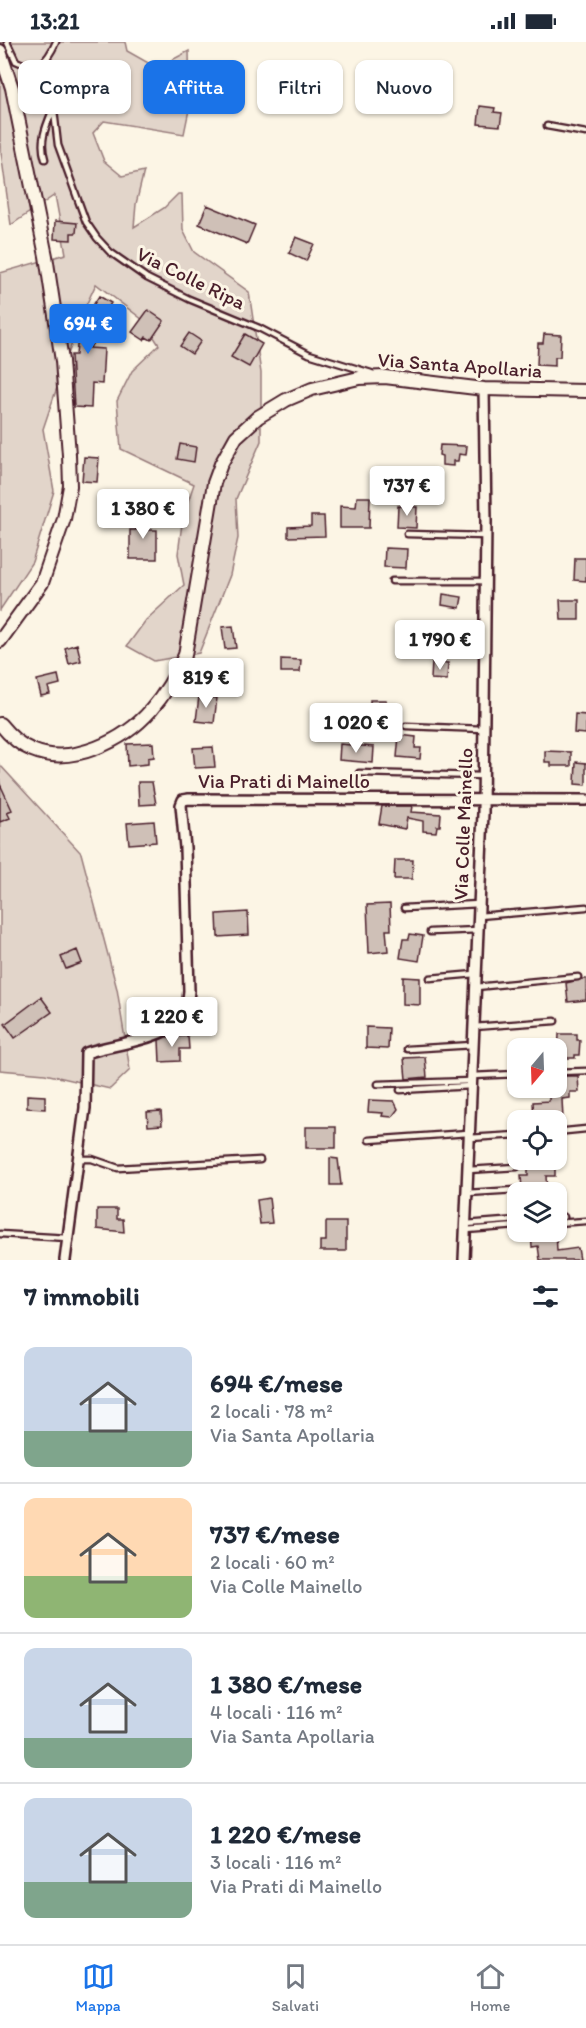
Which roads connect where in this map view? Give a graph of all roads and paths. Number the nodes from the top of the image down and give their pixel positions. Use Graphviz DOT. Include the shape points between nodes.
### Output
graph roads {
  1 [pos="7,42"];
  2 [pos="56,42"];
  3 [pos="0,51"];
  4 [pos="48,59"];
  5 [pos="51,114"];
  6 [pos="55,114"];
  7 [pos="547,126"];
  8 [pos="586,133"];
  9 [pos="45,159"];
  10 [pos="385,377"];
  11 [pos="484,389"];
  12 [pos="586,391"];
  13 [pos="407,534"];
  14 [pos="486,536"];
  15 [pos="392,581"];
  16 [pos="485,581"];
  17 [pos="0,641"];
  18 [pos="0,724"];
  19 [pos="405,726"];
  20 [pos="484,729"];
  21 [pos="359,773"];
  22 [pos="483,776"];
  23 [pos="483,799"];
  24 [pos="586,800"];
  25 [pos="479,904"];
  26 [pos="586,907"];
  27 [pos="404,908"];
  28 [pos="478,916"];
  29 [pos="478,930"];
  30 [pos="430,932"];
  31 [pos="476,974"];
  32 [pos="578,977"];
  33 [pos="430,978"];
  34 [pos="476,987"];
  35 [pos="555,1021"];
  36 [pos="474,1027"];
  37 [pos="473,1045"];
  38 [pos="407,1049"];
  39 [pos="586,1071"];
  40 [pos="567,1072"];
  41 [pos="507,1076"];
  42 [pos="472,1081"];
  43 [pos="378,1084"];
  44 [pos="400,1090"];
  45 [pos="586,1129"];
  46 [pos="567,1130"];
  47 [pos="507,1135"];
  48 [pos="469,1136"];
  49 [pos="369,1140"];
  50 [pos="79,1159"];
  51 [pos="260,1160"];
  52 [pos="507,1168"];
  53 [pos="468,1170"];
  54 [pos="507,1191"];
  55 [pos="467,1193"];
  56 [pos="507,1221"];
  57 [pos="586,1221"];
  58 [pos="567,1222"];
  59 [pos="507,1226"];
  60 [pos="465,1227"];
  61 [pos="0,1234"];
  62 [pos="68,1238"];
  63 [pos="65,1260"];
  64 [pos="464,1260"];
  1 -- 4 [label="lane" via="16,61 26,66"];
  2 -- 4 [label="lane"];
  3 -- 17 [label="street" via="12,88 46,256 62,361 70,486 64,519 42,583"];
  5 -- 9 [label="lane" via="42,150"];
  6 -- 10 [label="lane, Via Colle Ripa" via="58,145 86,222 110,252 147,278 298,349"];
  7 -- 8 [label="lane"];
  10 -- 11 [label="street, Via Santa Apollaria"];
  10 -- 18 [label="street, Via Santa Apollaria" via="343,381 299,394 258,417 236,437 214,483 185,655 150,712 102,745 62,755 30,750"];
  11 -- 12 [label="street, Via Santa Apollaria"];
  11 -- 14 [label="street, Via Colle Mainello"];
  13 -- 14 [label="lane"];
  14 -- 16 [label="street, Via Colle Mainello"];
  15 -- 16 [label="lane"];
  16 -- 20 [label="street, Via Colle Mainello"];
  19 -- 20 [label="lane"];
  20 -- 22 [label="street, Via Colle Mainello"];
  21 -- 22 [label="lane"];
  22 -- 23 [label="street, Via Colle Mainello"];
  23 -- 24 [label="street"];
  23 -- 25 [label="street, Via Colle Mainello"];
  23 -- 50 [label="street, Via Prati di Mainello" via="183,800 187,1005 176,1023 164,1031 86,1053"];
  25 -- 27 [label="lane"];
  25 -- 28 [label="street, Via Colle Mainello"];
  26 -- 28 [label="lane"];
  28 -- 29 [label="street, Via Colle Mainello"];
  29 -- 30 [label="lane"];
  29 -- 31 [label="street, Via Colle Mainello"];
  31 -- 33 [label="lane"];
  31 -- 34 [label="street, Via Colle Mainello"];
  32 -- 34 [label="lane"];
  34 -- 36 [label="street, Via Colle Mainello"];
  35 -- 36 [label="lane"];
  36 -- 37 [label="street, Via Colle Mainello"];
  37 -- 38 [label="lane"];
  37 -- 42 [label="street, Via Colle Mainello"];
  39 -- 40 [label="lane"];
  41 -- 42 [label="lane"];
  42 -- 43 [label="lane"];
  42 -- 44 [label="lane"];
  42 -- 48 [label="street, Via Colle Mainello"];
  45 -- 46 [label="lane"];
  47 -- 48 [label="lane"];
  48 -- 49 [label="lane"];
  48 -- 53 [label="street, Via Colle Mainello"];
  50 -- 51 [label="lane" via="118,1168"];
  50 -- 62 [label="street, Via Prati di Mainello"];
  52 -- 53 [label="lane"];
  53 -- 55 [label="street, Via Colle Mainello"];
  54 -- 55 [label="lane"];
  55 -- 60 [label="street, Via Colle Mainello"];
  56 -- 60 [label="lane"];
  57 -- 58 [label="lane"];
  59 -- 60 [label="lane"];
  60 -- 64 [label="street, Via Colle Mainello"];
  61 -- 62 [label="lane"];
  62 -- 63 [label="street, Via Prati di Mainello"];
}
